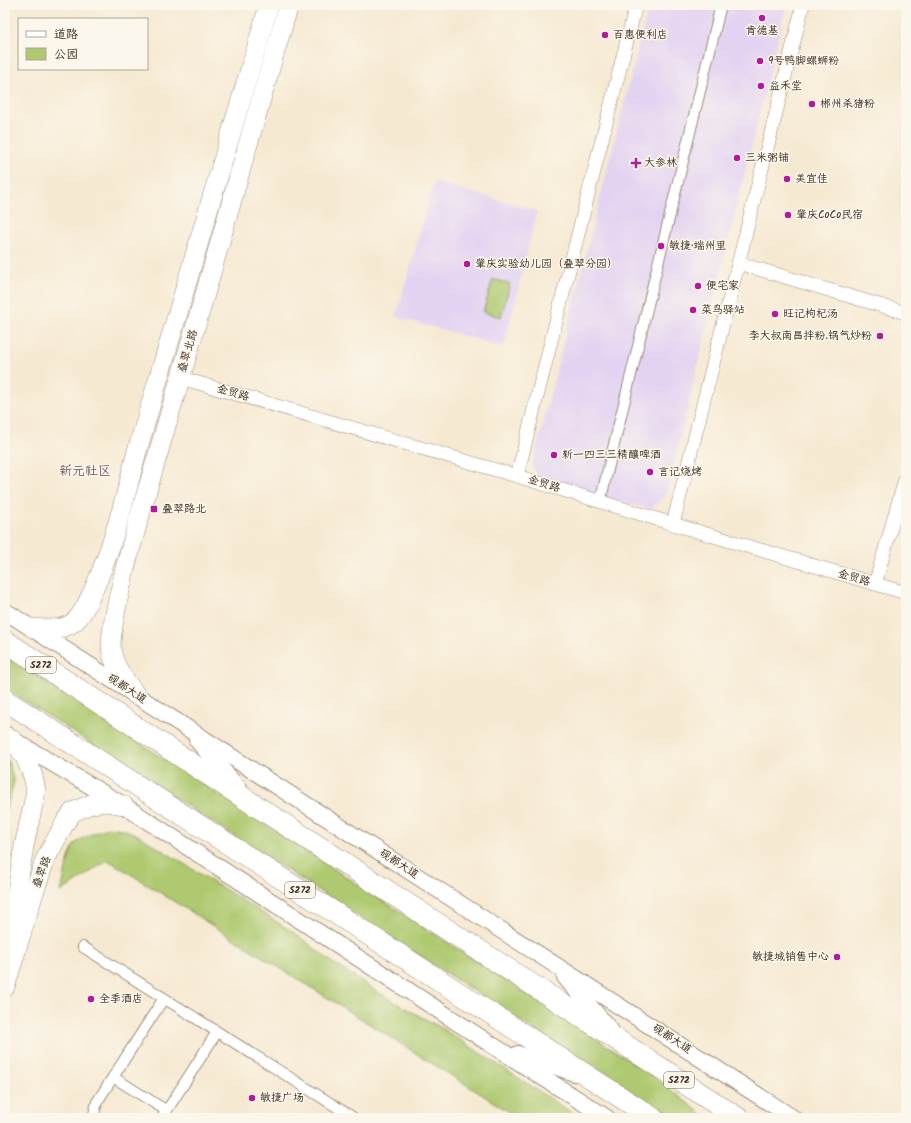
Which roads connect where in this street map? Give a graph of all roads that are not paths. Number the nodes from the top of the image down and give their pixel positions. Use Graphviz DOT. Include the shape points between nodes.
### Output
graph roads {
  1 [pos="269,5"];
  2 [pos="289,5"];
  3 [pos="636,5"];
  4 [pos="721,5"];
  5 [pos="803,5"];
  6 [pos="738,263"];
  7 [pos="906,313"];
  8 [pos="181,378"];
  9 [pos="517,476"];
  10 [pos="906,476"];
  11 [pos="600,502"];
  12 [pos="673,524"];
  13 [pos="99,576"];
  14 [pos="875,584"];
  15 [pos="120,591"];
  16 [pos="906,593"];
  17 [pos="5,611"];
  18 [pos="33,628"];
  19 [pos="5,641"];
  20 [pos="136,695"];
  21 [pos="5,700"];
  22 [pos="185,727"];
  23 [pos="9,737"];
  24 [pos="250,802"];
  25 [pos="123,805"];
  26 [pos="24,846"];
  27 [pos="45,860"];
  28 [pos="5,933"];
  29 [pos="83,947"];
  30 [pos="554,963"];
  31 [pos="5,987"];
  32 [pos="164,998"];
  33 [pos="217,1032"];
  34 [pos="621,1042"];
  35 [pos="492,1045"];
  36 [pos="113,1078"];
  37 [pos="594,1080"];
  38 [pos="164,1114"];
  39 [pos="93,1118"];
  40 [pos="354,1118"];
  41 [pos="607,1118"];
  42 [pos="652,1118"];
  43 [pos="738,1118"];
  44 [pos="793,1118"];
  1 -- 13 [label="main road, 叠翠北路" via="137,451 119,521"];
  2 -- 8 [label="main road, 叠翠北路"];
  3 -- 9 [label="street"];
  4 -- 11 [label="street"];
  5 -- 6 [label="street"];
  6 -- 7 [label="street"];
  6 -- 12 [label="street"];
  8 -- 9 [label="street, 金贸路"];
  8 -- 15 [label="main road, 叠翠北路" via="135,530"];
  9 -- 11 [label="street, 金贸路"];
  10 -- 14 [label="street"];
  11 -- 12 [label="street, 金贸路"];
  12 -- 14 [label="street, 金贸路"];
  13 -- 15 [label="main road" via="103,591 112,594"];
  13 -- 18 [label="main road, 叠翠北路" via="87,604 74,622 61,628"];
  14 -- 16 [label="street, 金贸路"];
  15 -- 20 [label="main road, 叠翠北路" via="111,645 115,662"];
  17 -- 18 [label="street, 砚都大道"];
  18 -- 20 [label="street, 砚都大道"];
  19 -- 24 [label="main road, S272"];
  20 -- 22 [label="street, 砚都大道"];
  21 -- 37 [label="main road, S272"];
  22 -- 24 [label="street"];
  22 -- 30 [label="street, 砚都大道"];
  23 -- 25 [label="street"];
  23 -- 26 [label="main road, 叠翠路" via="25,757 36,792"];
  24 -- 34 [label="main road, S272"];
  25 -- 27 [label="main road, 叠翠路" via="106,802 91,804 73,812"];
  25 -- 35 [label="street"];
  26 -- 27 [label="main road" via="33,842 41,844 47,850"];
  26 -- 28 [label="main road, 叠翠路" via="17,891"];
  27 -- 31 [label="main road, 叠翠路"];
  29 -- 32 [label="street"];
  30 -- 34 [label="street"];
  30 -- 44 [label="street, 砚都大道"];
  32 -- 33 [label="street"];
  32 -- 36 [label="street"];
  33 -- 38 [label="street"];
  33 -- 40 [label="street"];
  34 -- 43 [label="main road, S272"];
  35 -- 37 [label="street"];
  35 -- 41 [label="street"];
  36 -- 38 [label="street"];
  36 -- 39 [label="street" via="97,1102"];
  37 -- 42 [label="main road, S272"];
}
